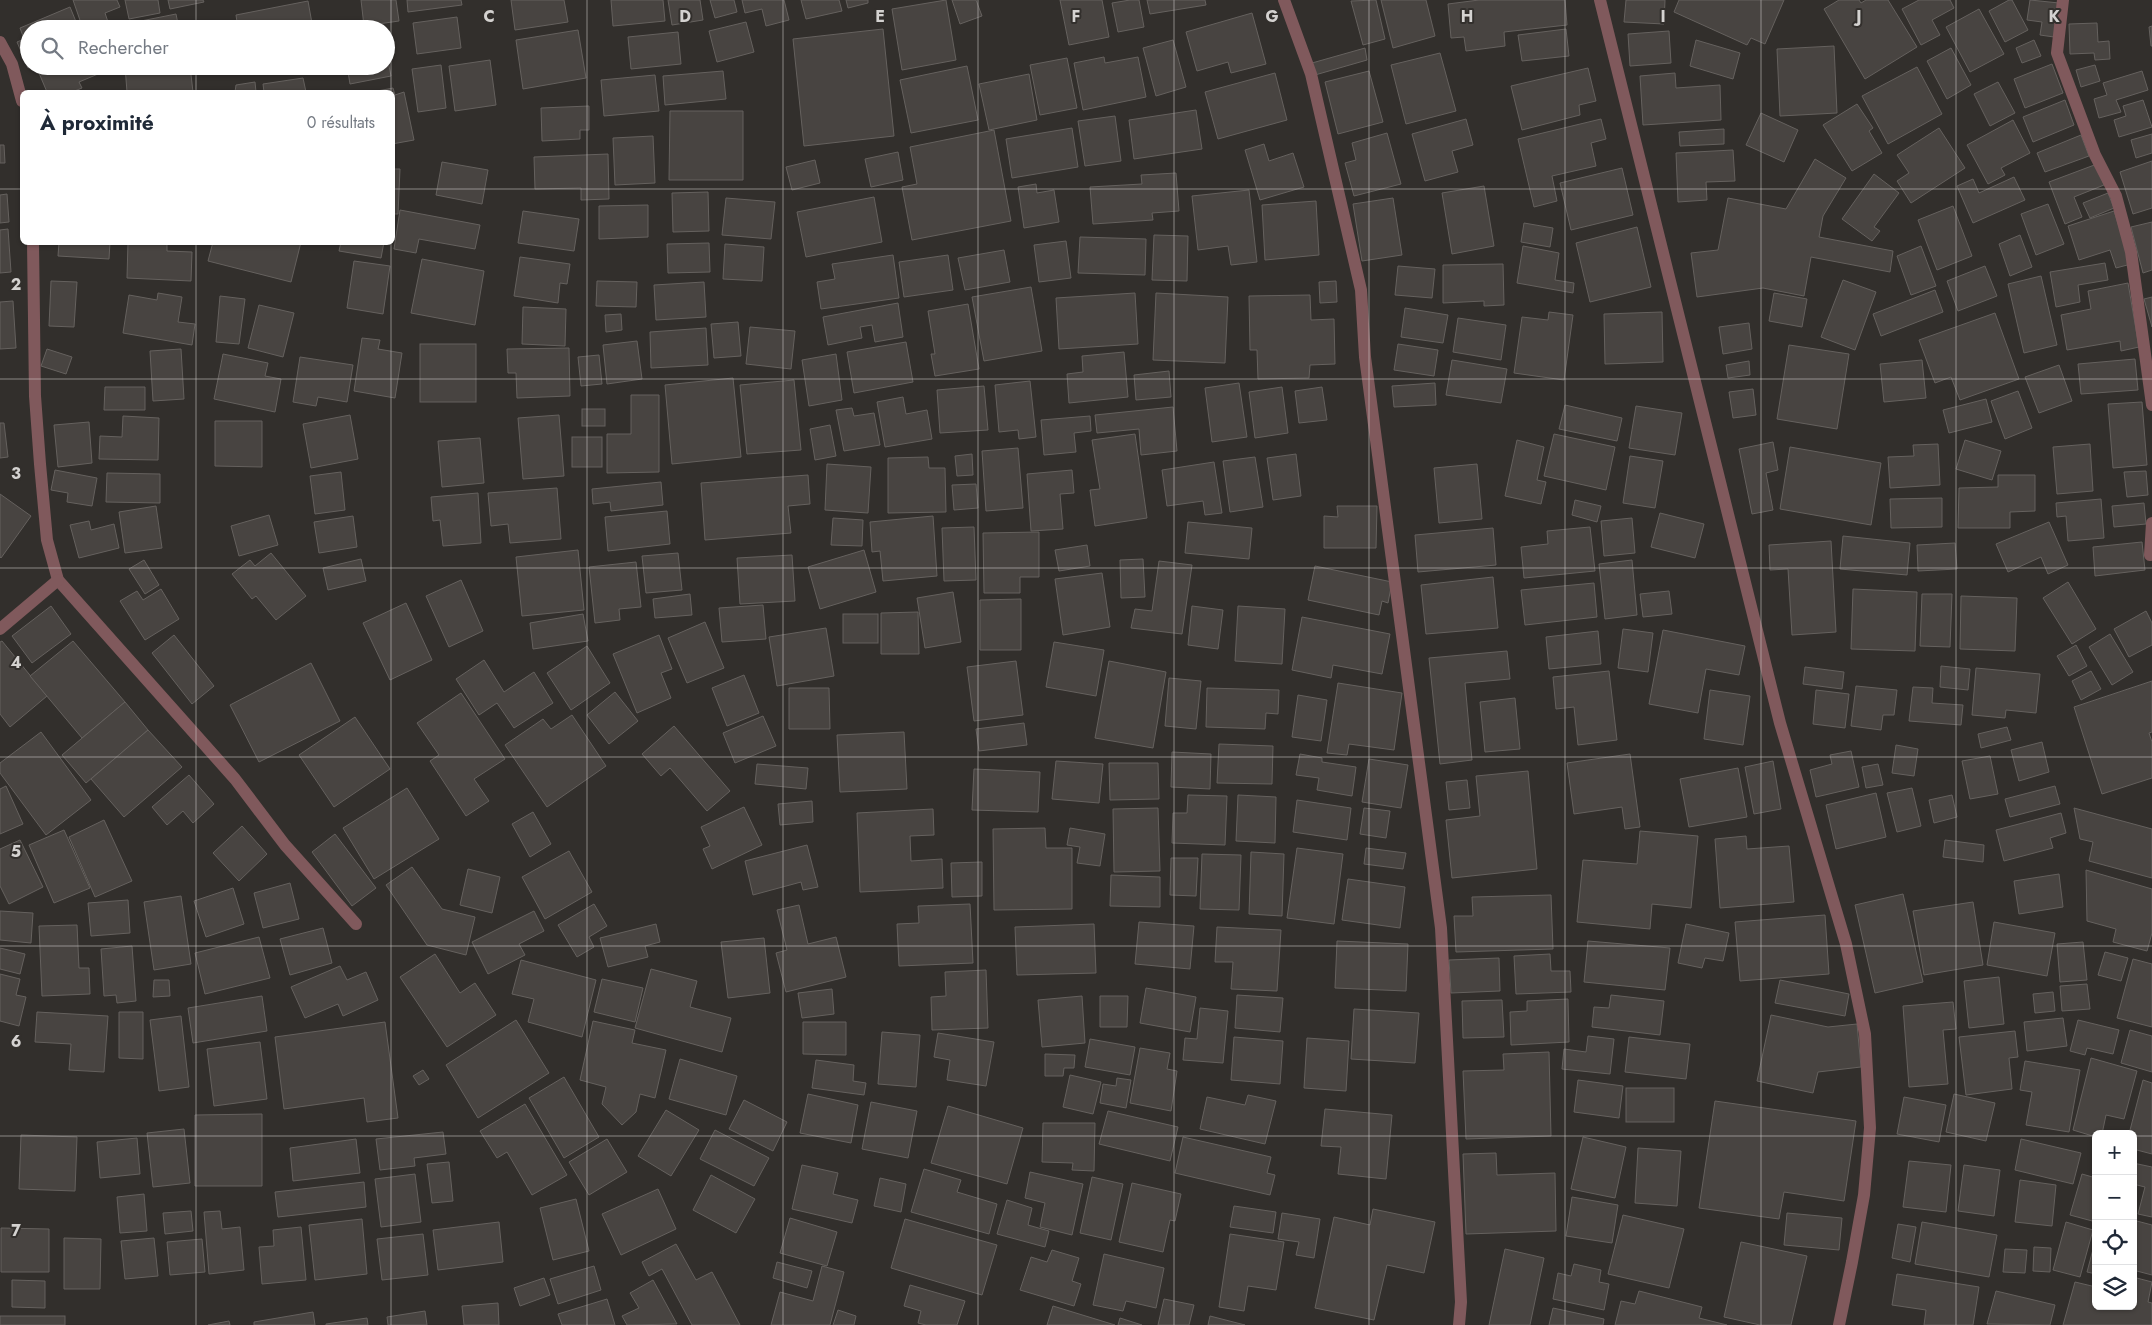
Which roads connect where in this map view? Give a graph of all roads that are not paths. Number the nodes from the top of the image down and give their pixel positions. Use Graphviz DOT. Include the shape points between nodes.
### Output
graph roads {
  1 [pos="1284,0"];
  2 [pos="1600,0"];
  3 [pos="2063,0"];
  4 [pos="0,42"];
  5 [pos="20,94"];
  6 [pos="33,245"];
  7 [pos="2152,405"];
  8 [pos="2152,523"];
  9 [pos="2150,555"];
  10 [pos="58,580"];
  11 [pos="0,629"];
  12 [pos="356,924"];
  13 [pos="1459,1325"];
  14 [pos="1839,1325"];
  1 -- 13 [label="street" via="1311,74 1361,290 1365,357 1441,928 1461,1302"];
  2 -- 14 [label="street" via="1780,723 1846,944 1865,1034 1870,1128 1864,1195"];
  3 -- 7 [label="street" via="2056,53 2096,155 2116,196 2131,252"];
  4 -- 5 [label="street" via="12,64"];
  6 -- 10 [label="street" via="39,455 47,540"];
  8 -- 9 [label="street"];
  10 -- 11 [label="street"];
  10 -- 12 [label="street" via="235,779 285,845"];
}
